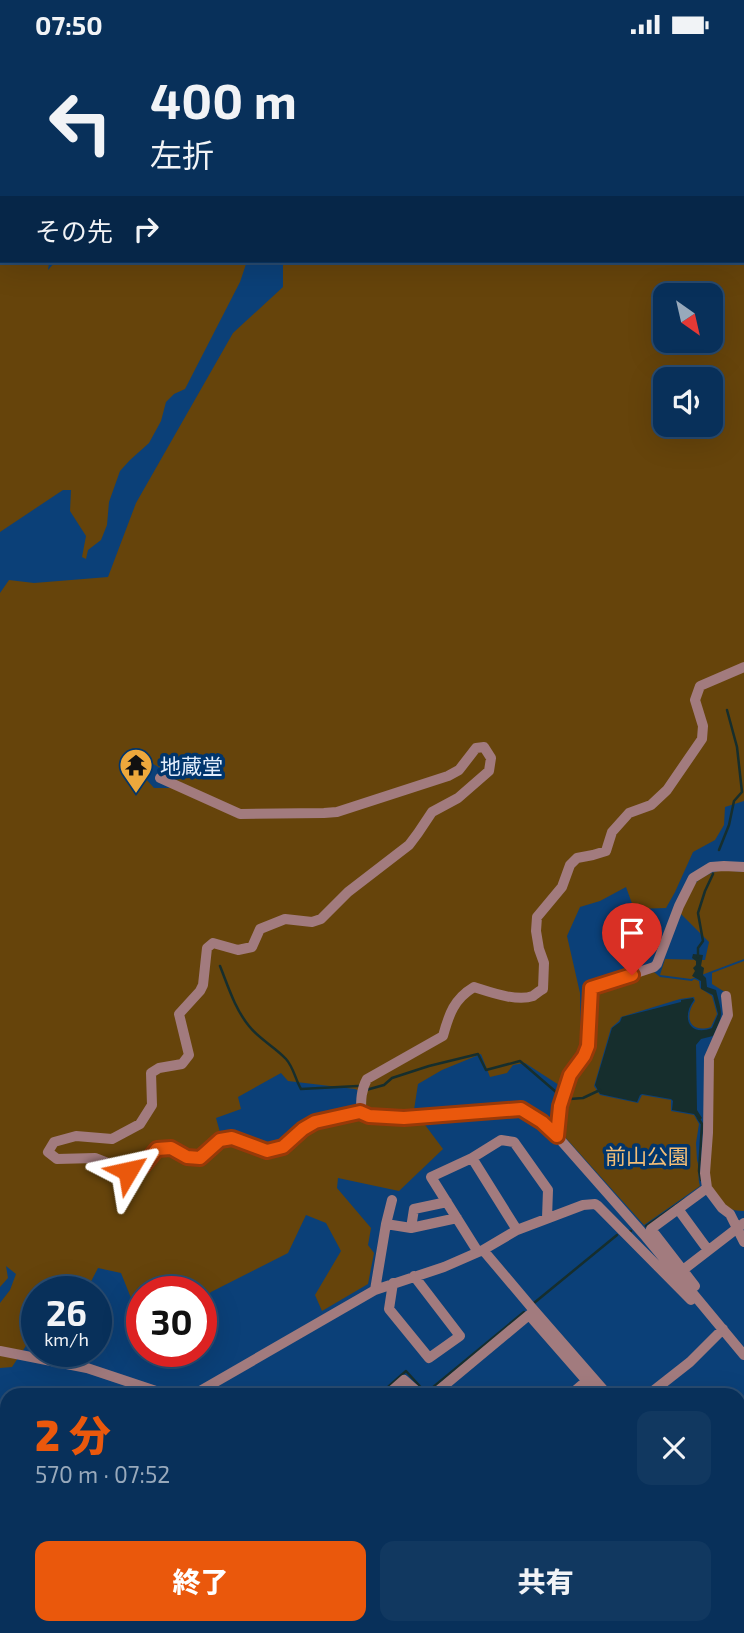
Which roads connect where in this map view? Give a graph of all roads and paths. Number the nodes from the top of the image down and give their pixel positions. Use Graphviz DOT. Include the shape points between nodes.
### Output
graph roads {
  1 [pos="744,667"];
  2 [pos="160,778"];
  3 [pos="744,867"];
  4 [pos="726,996"];
  5 [pos="360,1112"];
  6 [pos="557,1136"];
  7 [pos="472,1158"];
  8 [pos="707,1188"];
  9 [pos="392,1200"];
  10 [pos="447,1202"];
  11 [pos="678,1209"];
  12 [pos="457,1218"];
  13 [pos="547,1218"];
  14 [pos="386,1224"];
  15 [pos="740,1226"];
  16 [pos="411,1228"];
  17 [pos="517,1230"];
  18 [pos="744,1242"];
  19 [pos="708,1250"];
  20 [pos="481,1251"];
  21 [pos="683,1270"];
  22 [pos="414,1276"];
  23 [pos="393,1283"];
  24 [pos="375,1290"];
  25 [pos="703,1307"];
  26 [pos="723,1329"];
  27 [pos="742,1349"];
  28 [pos="0,1351"];
  29 [pos="589,1378"];
  30 [pos="147,1388"];
  31 [pos="205,1388"];
  32 [pos="395,1388"];
  33 [pos="413,1388"];
  34 [pos="441,1388"];
  35 [pos="578,1388"];
  36 [pos="595,1388"];
  37 [pos="600,1388"];
  38 [pos="657,1388"];
  1 -- 5 [label="street" via="701,686 695,700 702,739 667,790 651,805 629,813 612,832 606,851 577,858 562,887 537,917 543,989 531,997 474,987 463,994 449,1013 443,1036 367,1079"];
  2 -- 5 [label="street" via="240,814 324,813 448,776 459,770 476,748 484,747 491,758 489,771 458,799 432,812 409,845 321,919 285,919 260,929 252,947 238,950 213,943 207,948 203,985 179,1014 189,1055 181,1064 151,1073 152,1105 140,1124 112,1139 76,1136 54,1142 48,1152 57,1159 95,1158 128,1171 143,1166 157,1149 171,1148 200,1158 220,1140 232,1138 267,1151 283,1147 315,1122"];
  3 -- 6 [label="street" via="711,867 693,878 654,968 591,988 588,1046 570,1075"];
  4 -- 8 [label="street" via="728,1015 709,1058"];
  5 -- 6 [label="street" via="404,1118 521,1109"];
  6 -- 25 [label="street"];
  7 -- 10 [label="street" via="431,1177"];
  7 -- 13 [label="street" via="501,1140 514,1142 548,1190"];
  7 -- 17 [label="street"];
  8 -- 11 [label="street"];
  8 -- 15 [label="street"];
  9 -- 14 [label="street"];
  10 -- 12 [label="street"];
  10 -- 16 [label="street" via="414,1209"];
  11 -- 19 [label="street"];
  11 -- 21 [label="street" via="650,1229"];
  12 -- 16 [label="street"];
  12 -- 20 [label="street"];
  13 -- 17 [label="street"];
  13 -- 25 [label="street" via="595,1204"];
  14 -- 16 [label="street"];
  14 -- 24 [label="street"];
  15 -- 18 [label="street"];
  15 -- 19 [label="street"];
  17 -- 20 [label="street"];
  19 -- 21 [label="street"];
  20 -- 22 [label="street"];
  20 -- 29 [label="street"];
  21 -- 25 [label="street" via="705,1300"];
  22 -- 23 [label="street"];
  22 -- 23 [label="street" via="460,1336 429,1358 389,1309"];
  23 -- 24 [label="street"];
  24 -- 31 [label="street"];
  25 -- 26 [label="street"];
  26 -- 27 [label="street"];
  26 -- 38 [label="street"];
  28 -- 30 [label="street" via="87,1368"];
  29 -- 34 [label="street" via="529,1315"];
  29 -- 35 [label="street"];
  29 -- 36 [label="street"];
  29 -- 37 [label="street"];
  32 -- 33 [label="street" via="404,1380"];
}
